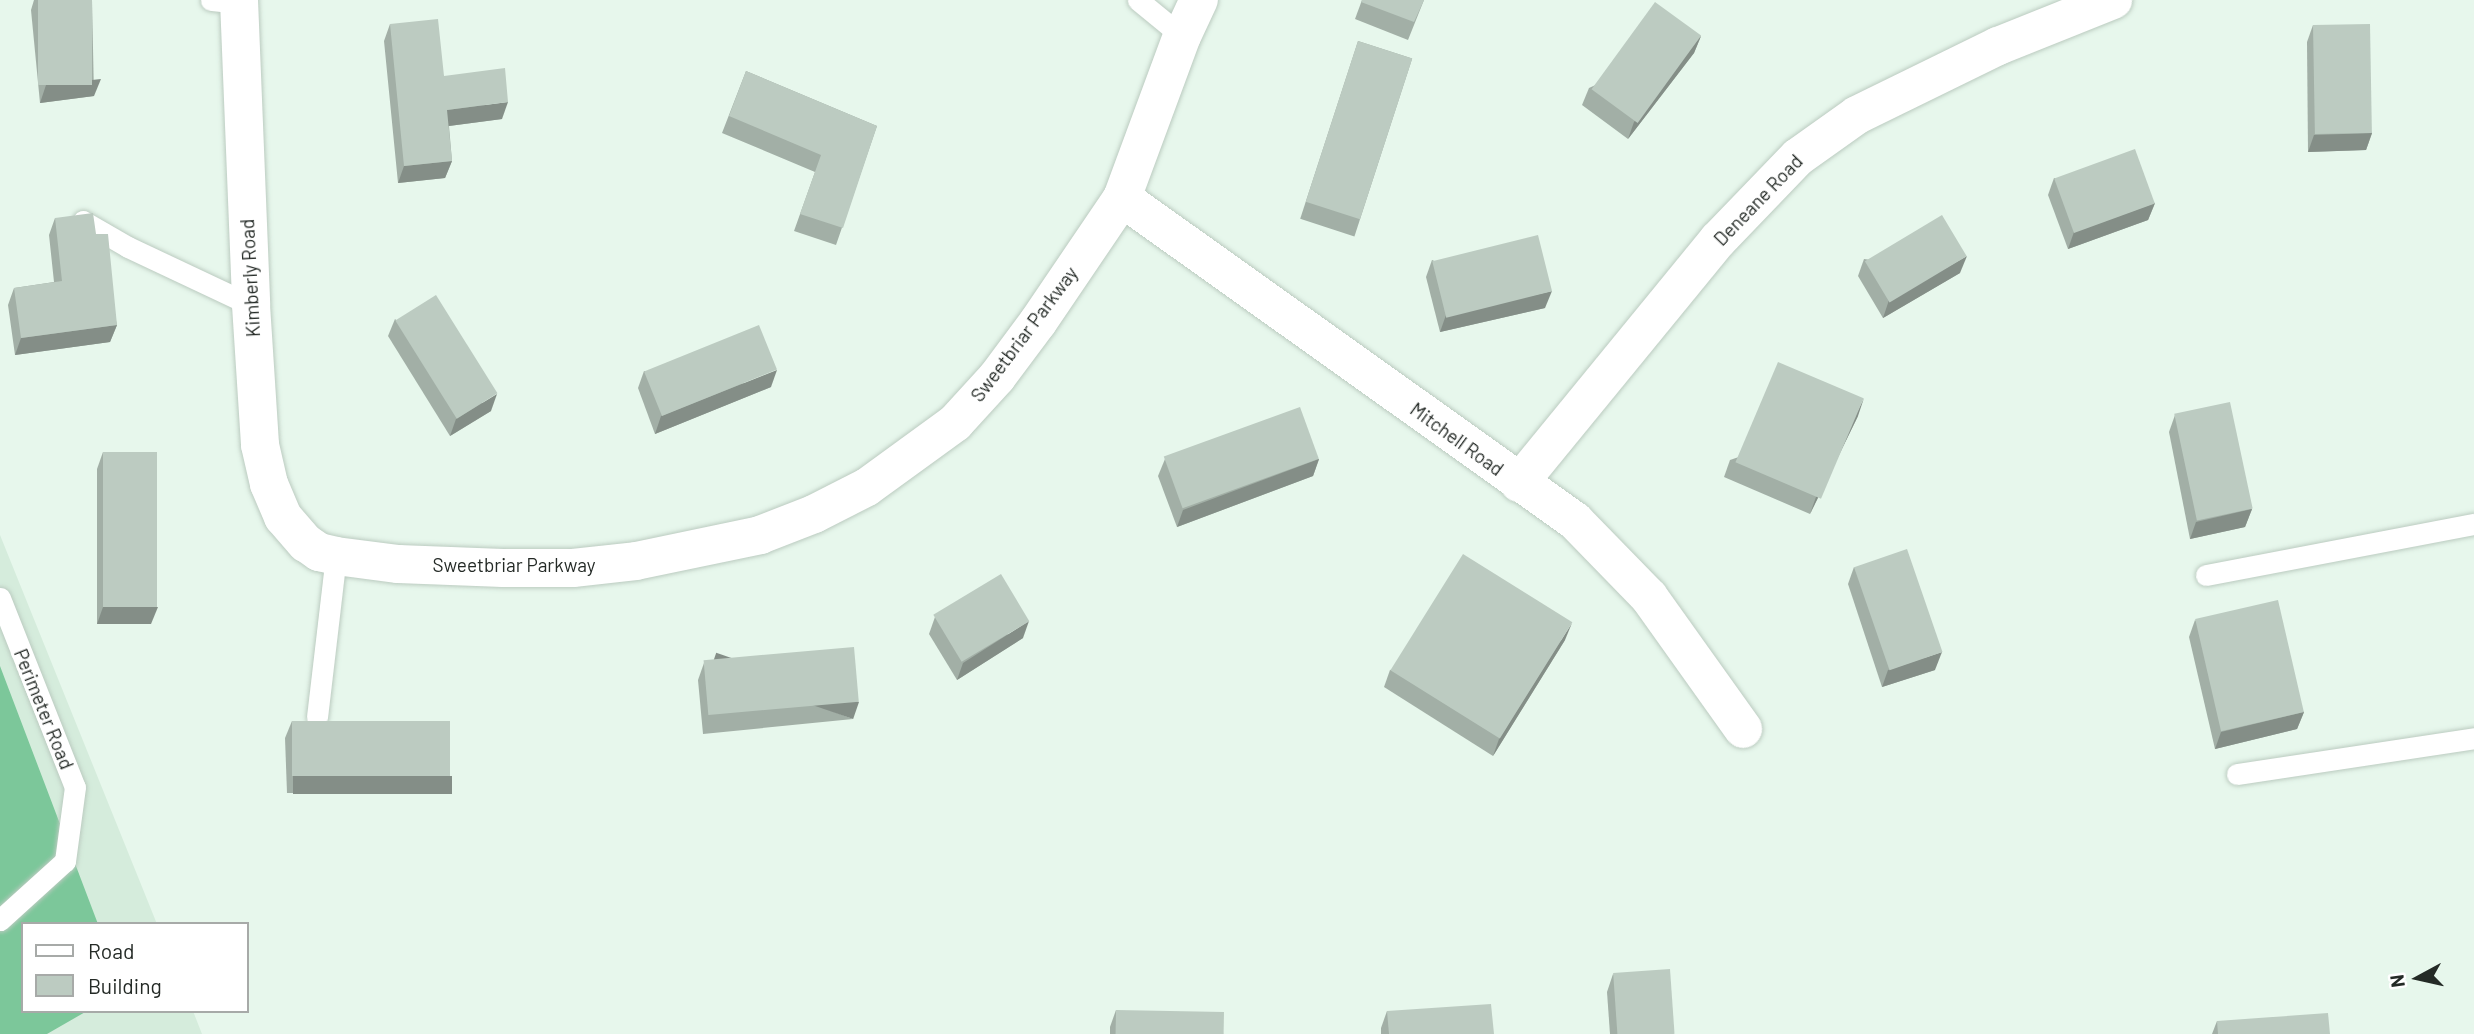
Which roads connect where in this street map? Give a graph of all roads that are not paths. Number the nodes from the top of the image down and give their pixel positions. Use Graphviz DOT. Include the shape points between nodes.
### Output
graph roads {
  1 [pos="1138,0"];
  2 [pos="1199,0"];
  3 [pos="2113,0"];
  4 [pos="229,1"];
  5 [pos="1182,36"];
  6 [pos="1122,198"];
  7 [pos="83,221"];
  8 [pos="251,305"];
  9 [pos="1519,483"];
  10 [pos="2474,524"];
  11 [pos="321,549"];
  12 [pos="2206,575"];
  13 [pos="0,598"];
  14 [pos="317,717"];
  15 [pos="1743,729"];
  16 [pos="2474,738"];
  17 [pos="2237,774"];
  18 [pos="0,920"];
  1 -- 5 [label="lane"];
  2 -- 5 [label="street, Sweetbriar Parkway"];
  3 -- 9 [label="street, Deneane Road" via="1998,46 1857,115 1798,157 1718,240"];
  4 -- 8 [label="street, Kimberly Road"];
  5 -- 6 [label="street, Sweetbriar Parkway"];
  6 -- 9 [label="street, Mitchell Road"];
  6 -- 11 [label="street, Sweetbriar Parkway" via="1038,322 955,423 867,487 814,514 706,549 573,568 398,564"];
  7 -- 8 [label="lane"];
  8 -- 11 [label="street, Kimberly Road" via="263,458 283,517"];
  9 -- 15 [label="street, Mitchell Road" via="1575,521 1649,597"];
  10 -- 12 [label="lane"];
  11 -- 14 [label="lane"];
  13 -- 18 [label="lane, Perimeter Road" via="75,787 65,861"];
  16 -- 17 [label="lane"];
}
